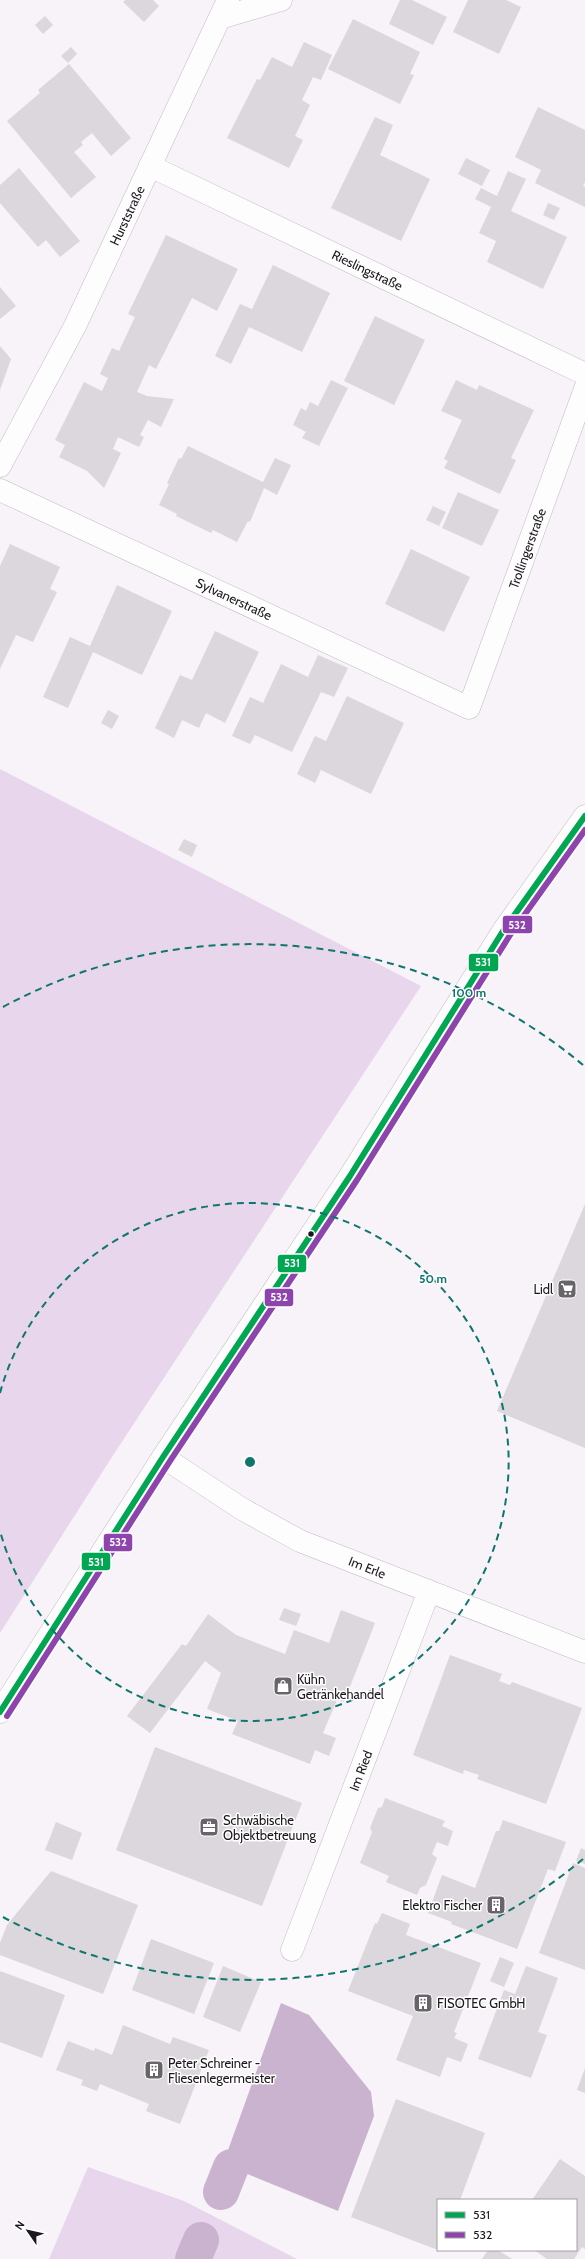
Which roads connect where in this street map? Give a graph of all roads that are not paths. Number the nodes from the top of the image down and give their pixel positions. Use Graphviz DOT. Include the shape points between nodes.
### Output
graph roads {
  1 [pos="281,0"];
  2 [pos="224,9"];
  3 [pos="150,166"];
  4 [pos="585,374"];
  5 [pos="585,389"];
  6 [pos="0,466"];
  7 [pos="0,490"];
  8 [pos="469,708"];
  9 [pos="585,816"];
  10 [pos="163,1457"];
  11 [pos="429,1591"];
  12 [pos="585,1652"];
  13 [pos="0,1712"];
  14 [pos="292,1950"];
  1 -- 2 [label="street, Hurststraße"];
  2 -- 3 [label="street, Hurststraße"];
  3 -- 4 [label="street, Rieslingstraße"];
  3 -- 6 [label="street, Hurststraße" via="75,326"];
  5 -- 8 [label="street, Trollingerstraße"];
  7 -- 8 [label="street, Sylvanerstraße"];
  9 -- 10 [label="street" via="506,927 350,1176"];
  10 -- 11 [label="street, Im Erle" via="242,1509 300,1541"];
  10 -- 13 [label="street"];
  11 -- 12 [label="street, Im Erle"];
  11 -- 14 [label="street, Im Ried"];
}
